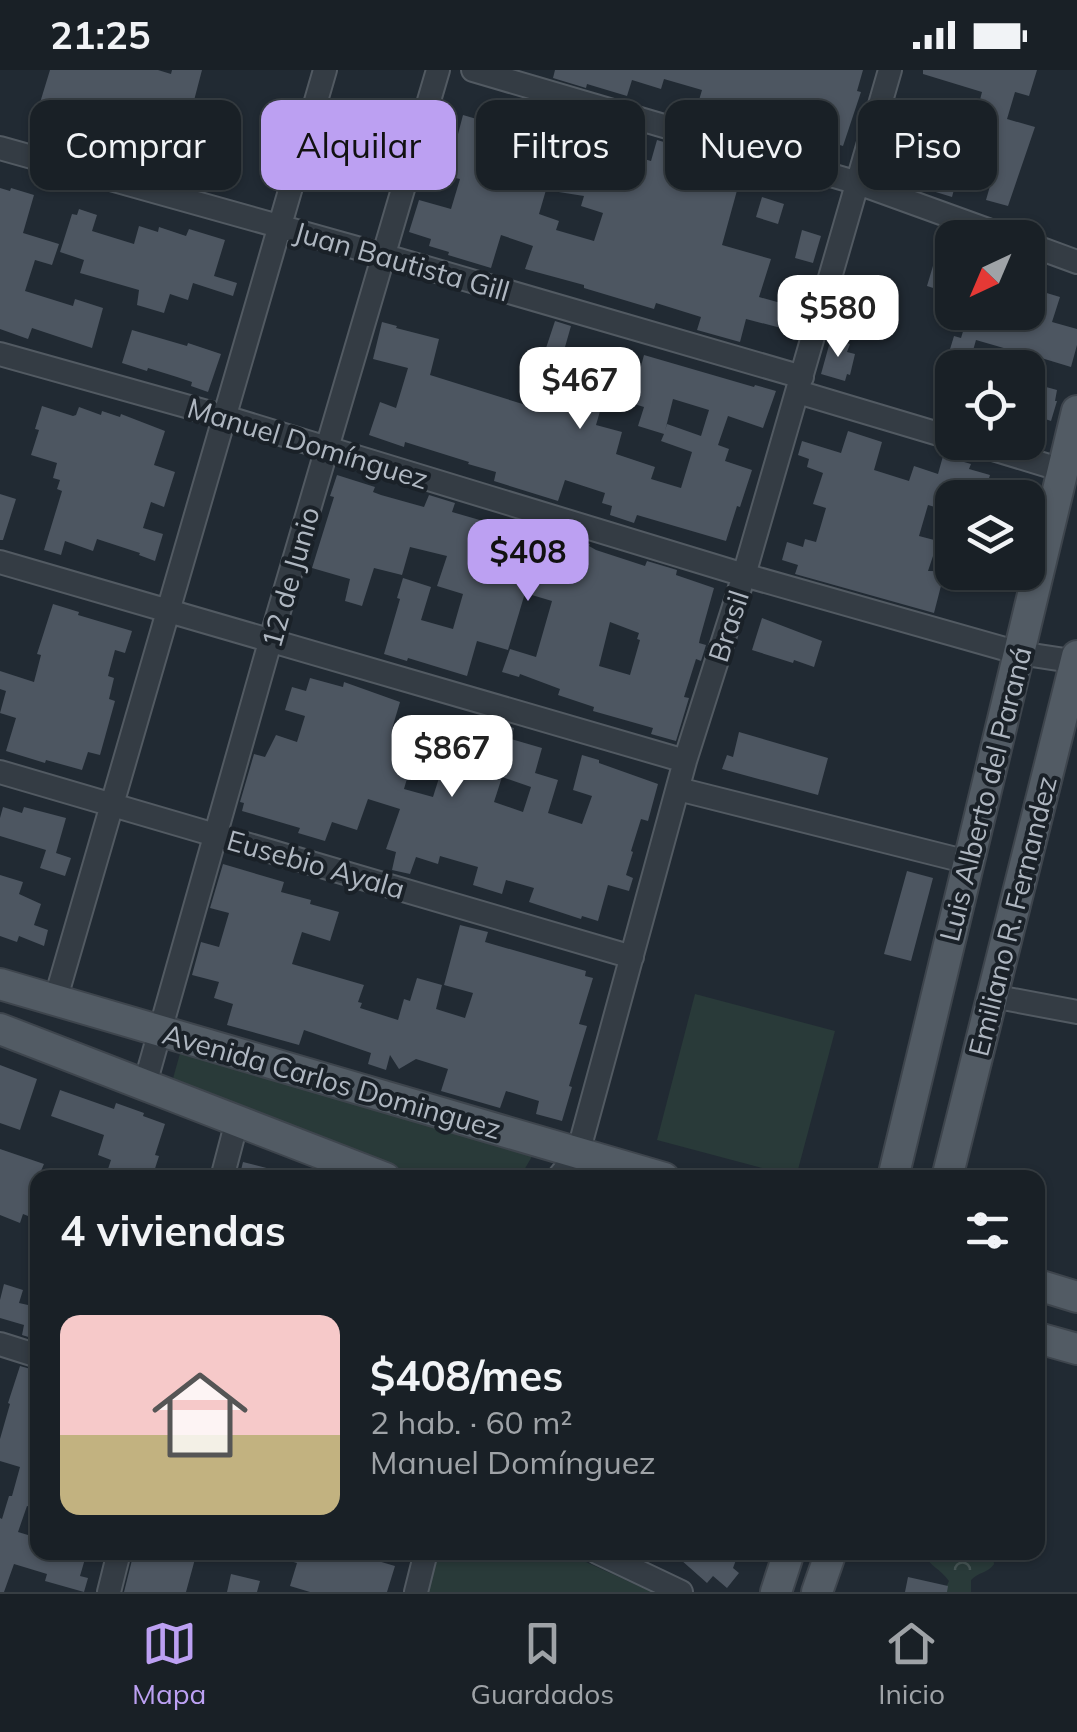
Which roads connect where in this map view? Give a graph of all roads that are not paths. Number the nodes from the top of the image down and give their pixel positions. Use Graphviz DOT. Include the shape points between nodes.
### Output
graph roads {
  1 [pos="326,70"];
  2 [pos="438,70"];
  3 [pos="473,70"];
  4 [pos="890,70"];
  5 [pos="882,100"];
  6 [pos="0,148"];
  7 [pos="858,183"];
  8 [pos="877,190"];
  9 [pos="960,220"];
  10 [pos="281,227"];
  11 [pos="1045,250"];
  12 [pos="382,255"];
  13 [pos="1077,262"];
  14 [pos="0,354"];
  15 [pos="800,385"];
  16 [pos="1077,411"];
  17 [pos="224,417"];
  18 [pos="935,432"];
  19 [pos="328,448"];
  20 [pos="1029,460"];
  21 [pos="1062,470"];
  22 [pos="0,562"];
  23 [pos="744,575"];
  24 [pos="168,612"];
  25 [pos="270,642"];
  26 [pos="1019,653"];
  27 [pos="1076,660"];
  28 [pos="685,762"];
  29 [pos="0,772"];
  30 [pos="678,788"];
  31 [pos="111,804"];
  32 [pos="215,834"];
  33 [pos="968,862"];
  34 [pos="632,957"];
  35 [pos="0,984"];
  36 [pos="992,996"];
  37 [pos="55,1001"];
  38 [pos="1077,1012"];
  39 [pos="0,1030"];
  40 [pos="159,1030"];
  41 [pos="145,1084"];
  42 [pos="237,1121"];
  43 [pos="578,1153"];
  44 [pos="224,1170"];
  45 [pos="364,1170"];
  46 [pos="564,1170"];
  47 [pos="636,1170"];
  48 [pos="895,1170"];
  49 [pos="948,1170"];
  50 [pos="1045,1287"];
  51 [pos="1077,1296"];
  52 [pos="1045,1340"];
  53 [pos="0,1344"];
  54 [pos="1077,1348"];
  55 [pos="30,1353"];
  56 [pos="117,1560"];
  57 [pos="424,1560"];
  58 [pos="614,1560"];
  59 [pos="786,1560"];
  60 [pos="827,1560"];
  61 [pos="109,1592"];
  62 [pos="416,1592"];
  63 [pos="681,1592"];
  64 [pos="776,1592"];
  65 [pos="817,1592"];
  1 -- 10 [label="street"];
  2 -- 12 [label="street, 12 de Junio"];
  3 -- 7 [label="street"];
  4 -- 5 [label="street, Brasil"];
  6 -- 10 [label="street, Juan Bautista Gill"];
  7 -- 15 [label="street, Brasil"];
  8 -- 9 [label="street"];
  10 -- 12 [label="street, Juan Bautista Gill"];
  10 -- 17 [label="street"];
  11 -- 13 [label="street"];
  12 -- 15 [label="street, Juan Bautista Gill"];
  12 -- 19 [label="street, 12 de Junio"];
  14 -- 17 [label="street, Manuel Domínguez"];
  15 -- 18 [label="street, Juan Bautista Gill"];
  15 -- 23 [label="street, Brasil"];
  16 -- 21 [label="main road, Luis Alberto del Paraná"];
  17 -- 19 [label="street, Manuel Domínguez"];
  17 -- 24 [label="street"];
  19 -- 23 [label="street, Manuel Domínguez"];
  19 -- 25 [label="street, 12 de Junio"];
  20 -- 21 [label="street"];
  21 -- 26 [label="main road, Luis Alberto del Paraná"];
  22 -- 24 [label="street"];
  23 -- 26 [label="street, Manuel Domínguez"];
  23 -- 28 [label="street, Brasil"];
  24 -- 25 [label="street"];
  24 -- 31 [label="street"];
  25 -- 28 [label="street"];
  25 -- 32 [label="street, 12 de Junio"];
  26 -- 27 [label="street, Manuel Domínguez"];
  26 -- 33 [label="main road, Luis Alberto del Paraná"];
  27 -- 36 [label="main road, Emiliano R. Fernandez"];
  28 -- 30 [label="street, Brasil"];
  29 -- 31 [label="street, Eusebio Ayala"];
  30 -- 33 [label="street"];
  30 -- 34 [label="street, Brasil"];
  31 -- 32 [label="street, Eusebio Ayala"];
  31 -- 37 [label="street"];
  32 -- 34 [label="street, Eusebio Ayala"];
  32 -- 40 [label="street, 12 de Junio"];
  33 -- 48 [label="main road, Luis Alberto del Paraná"];
  34 -- 43 [label="street, Brasil"];
  35 -- 37 [label="main road, Avenida Carlos Dominguez"];
  36 -- 38 [label="street"];
  36 -- 49 [label="main road, Emiliano R. Fernandez"];
  37 -- 40 [label="main road, Avenida Carlos Dominguez"];
  39 -- 41 [label="main road, Avenida Carlos Dominguez"];
  40 -- 41 [label="street, 12 de Junio"];
  40 -- 43 [label="main road, Avenida Carlos Dominguez"];
  41 -- 42 [label="main road, Avenida Carlos Dominguez"];
  42 -- 44 [label="street"];
  42 -- 45 [label="main road, Avenida Carlos Dominguez"];
  43 -- 46 [label="street, Brasil"];
  43 -- 47 [label="main road, Avenida Carlos Dominguez"];
  50 -- 51 [label="main road"];
  52 -- 54 [label="main road"];
  53 -- 55 [label="street"];
  56 -- 61 [label="street"];
  57 -- 62 [label="street"];
  58 -- 63 [label="street"];
  59 -- 64 [label="main road"];
  60 -- 65 [label="main road"];
}
